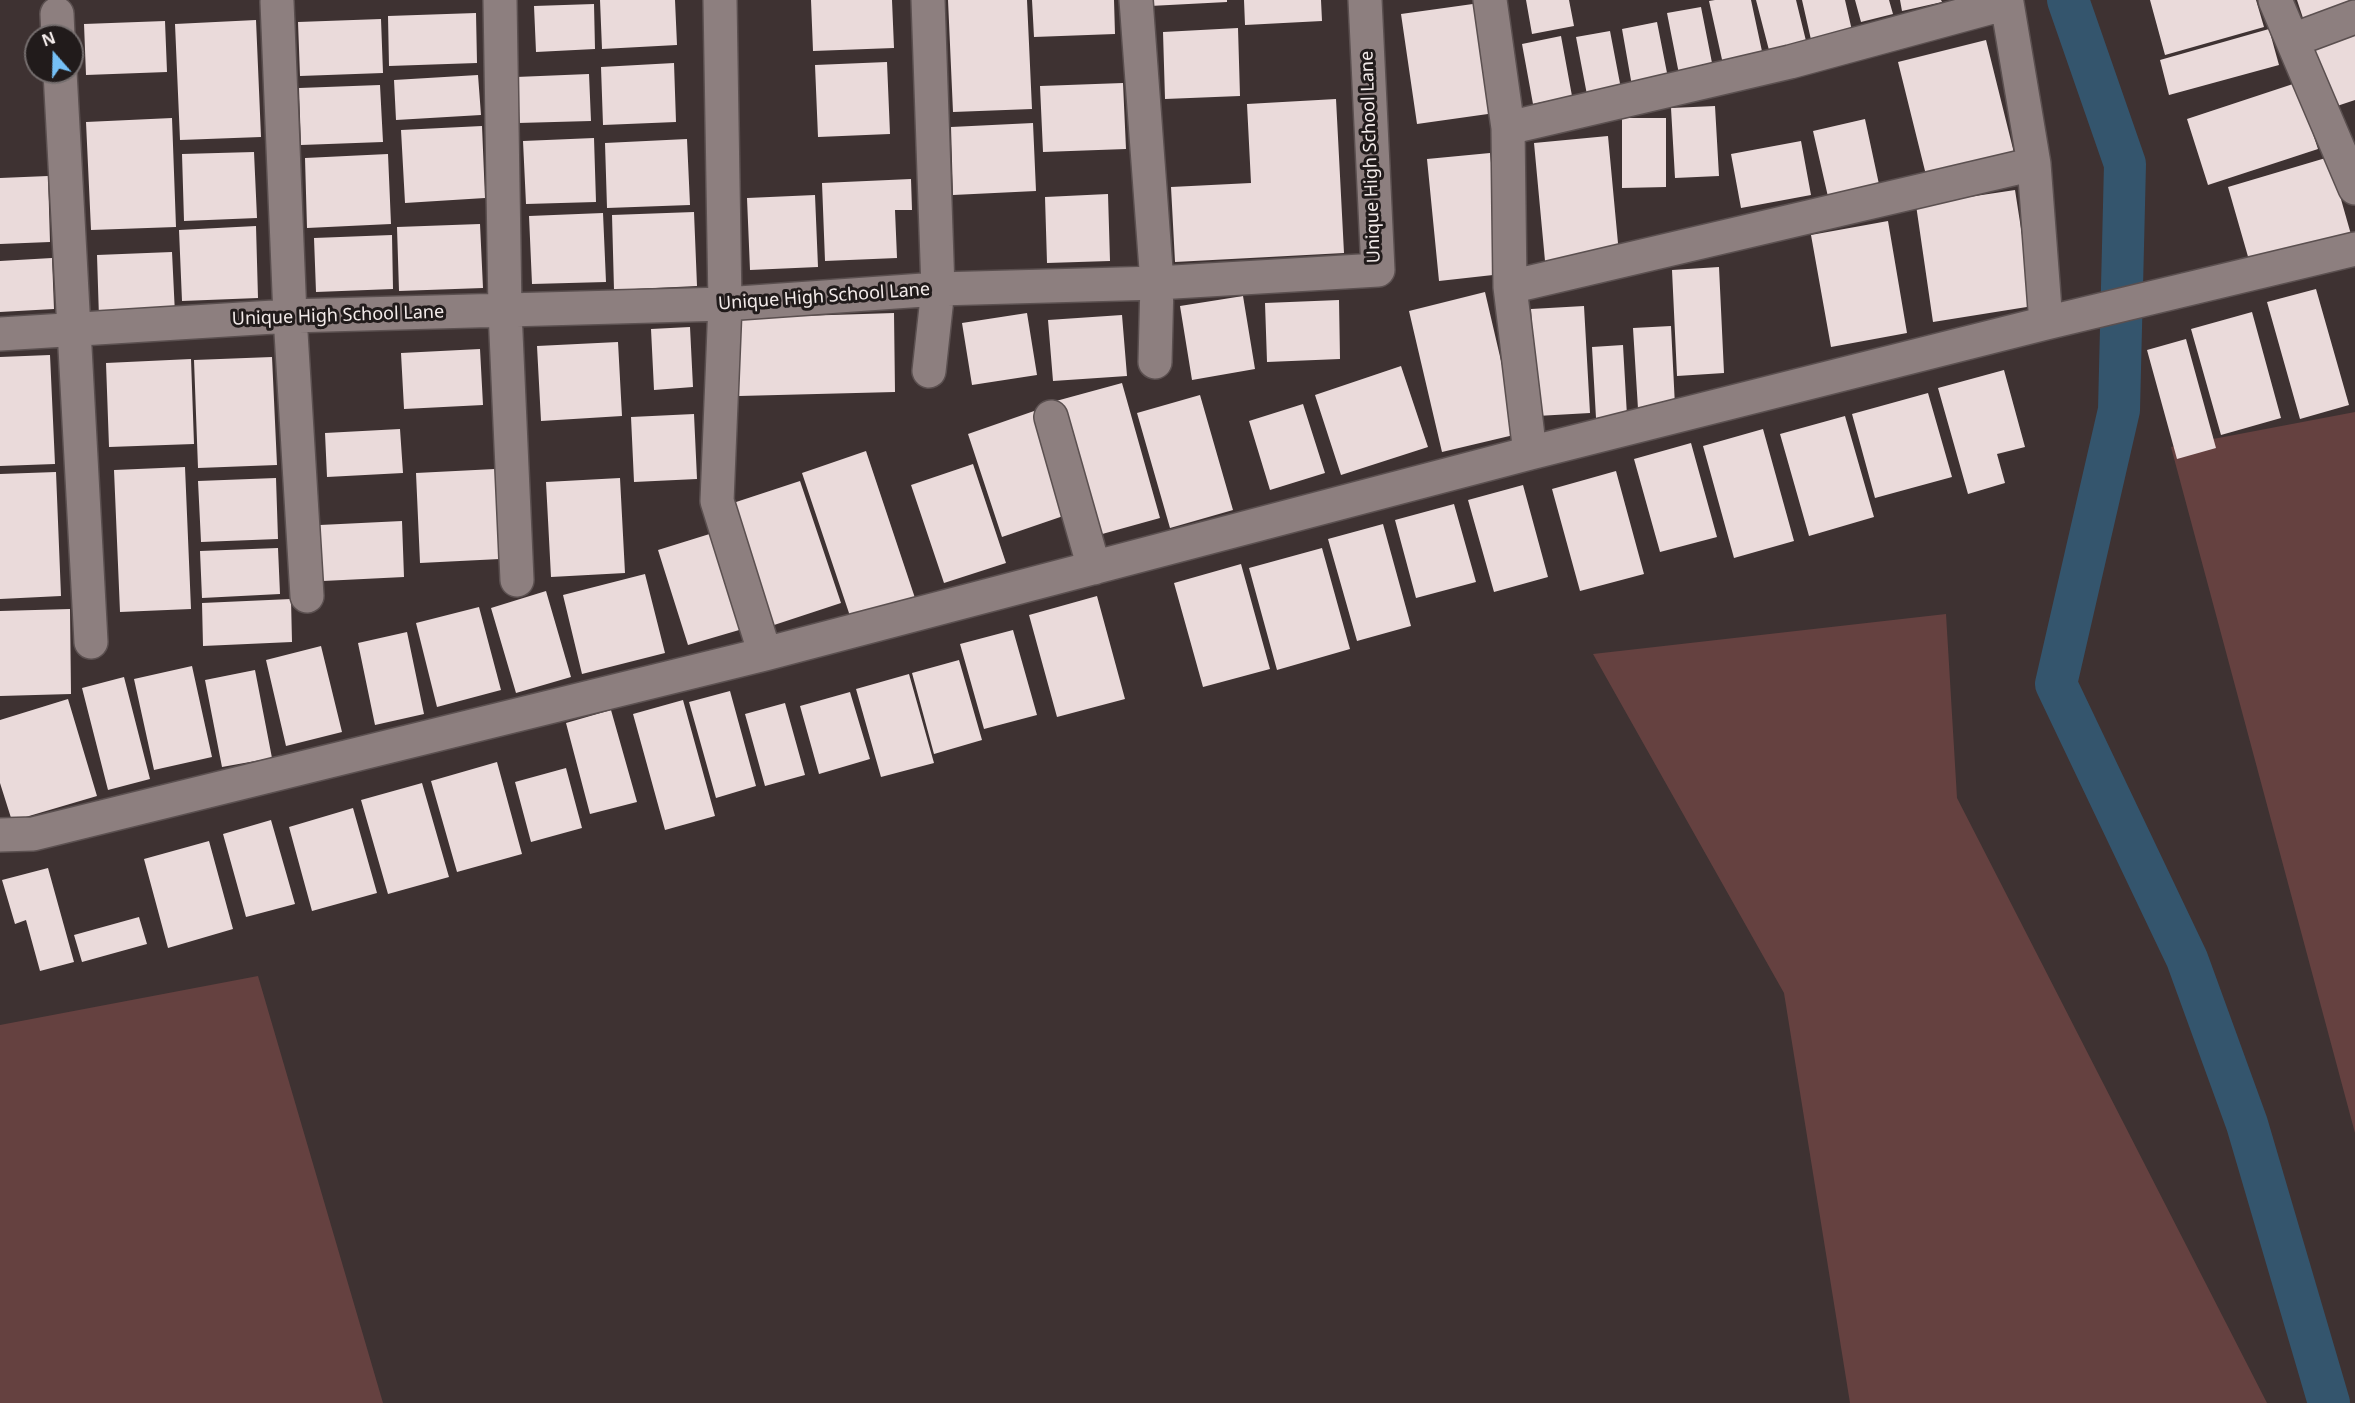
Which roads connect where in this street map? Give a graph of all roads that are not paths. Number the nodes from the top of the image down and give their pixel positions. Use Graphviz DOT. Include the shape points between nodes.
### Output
graph roads {
  1 [pos="500,0"];
  2 [pos="720,0"];
  3 [pos="928,0"];
  4 [pos="1136,0"];
  5 [pos="1365,0"];
  6 [pos="1490,0"];
  7 [pos="2275,0"];
  8 [pos="276,2"];
  9 [pos="2355,17"];
  10 [pos="2293,40"];
  11 [pos="61,84"];
  12 [pos="1508,128"];
  13 [pos="2034,165"];
  14 [pos="2355,188"];
  15 [pos="2355,249"];
  16 [pos="1156,283"];
  17 [pos="1510,287"];
  18 [pos="938,289"];
  19 [pos="725,304"];
  20 [pos="505,311"];
  21 [pos="290,316"];
  22 [pos="2046,323"];
  23 [pos="76,328"];
  24 [pos="0,334"];
  25 [pos="1155,362"];
  26 [pos="929,371"];
  27 [pos="1051,417"];
  28 [pos="1530,453"];
  29 [pos="1094,568"];
  30 [pos="517,580"];
  31 [pos="307,596"];
  32 [pos="91,642"];
  33 [pos="765,654"];
  34 [pos="0,835"];
  1 -- 20 [label="street"];
  2 -- 19 [label="street"];
  3 -- 18 [label="street"];
  4 -- 16 [label="street"];
  5 -- 16 [label="street, Unique High School Lane" via="1378,270"];
  6 -- 12 [label="street"];
  7 -- 10 [label="street"];
  8 -- 21 [label="street"];
  9 -- 10 [label="street"];
  10 -- 14 [label="street"];
  11 -- 23 [label="street"];
  12 -- 13 [label="street" via="1790,62 2007,3"];
  12 -- 17 [label="street"];
  13 -- 17 [label="street"];
  13 -- 22 [label="street"];
  15 -- 22 [label="street"];
  16 -- 18 [label="street, Unique High School Lane"];
  16 -- 25 [label="street"];
  17 -- 28 [label="street"];
  18 -- 19 [label="street, Unique High School Lane"];
  18 -- 26 [label="street"];
  19 -- 20 [label="street, Unique High School Lane"];
  19 -- 33 [label="street" via="717,501"];
  20 -- 21 [label="street, Unique High School Lane"];
  20 -- 30 [label="street"];
  21 -- 23 [label="street, Unique High School Lane"];
  21 -- 31 [label="street"];
  22 -- 28 [label="street"];
  23 -- 24 [label="street, Unique High School Lane"];
  23 -- 32 [label="street"];
  27 -- 29 [label="street"];
  28 -- 29 [label="street"];
  29 -- 33 [label="street"];
  33 -- 34 [label="street" via="33,834"];
}
